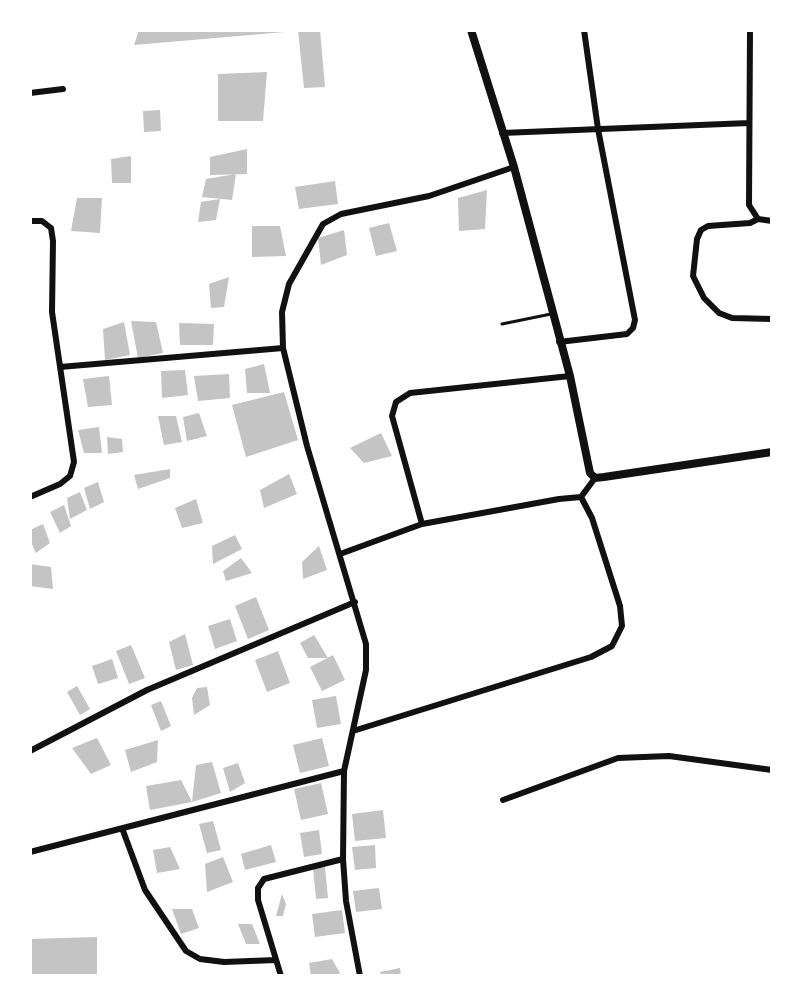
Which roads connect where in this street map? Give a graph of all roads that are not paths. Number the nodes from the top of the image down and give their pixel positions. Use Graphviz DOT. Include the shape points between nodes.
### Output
graph roads {
  1 [pos="471,30"];
  2 [pos="584,30"];
  3 [pos="750,30"];
  4 [pos="63,89"];
  5 [pos="30,93"];
  6 [pos="749,123"];
  7 [pos="598,129"];
  8 [pos="502,132"];
  9 [pos="514,167"];
  10 [pos="758,219"];
  11 [pos="772,220"];
  12 [pos="30,221"];
  13 [pos="551,314"];
  14 [pos="772,319"];
  15 [pos="502,324"];
  16 [pos="559,342"];
  17 [pos="283,348"];
  18 [pos="60,367"];
  19 [pos="570,376"];
  20 [pos="772,452"];
  21 [pos="595,478"];
  22 [pos="30,497"];
  23 [pos="581,497"];
  24 [pos="422,524"];
  25 [pos="340,554"];
  26 [pos="355,603"];
  27 [pos="353,731"];
  28 [pos="30,751"];
  29 [pos="772,770"];
  30 [pos="344,771"];
  31 [pos="503,800"];
  32 [pos="122,828"];
  33 [pos="30,852"];
  34 [pos="343,859"];
  35 [pos="276,960"];
  36 [pos="281,976"];
  37 [pos="360,976"];
  1 -- 8 [label="street"];
  2 -- 7 [label="street"];
  3 -- 6 [label="street"];
  4 -- 5 [label="street"];
  6 -- 7 [label="street"];
  6 -- 10 [label="street" via="748,205"];
  7 -- 8 [label="street"];
  7 -- 16 [label="street" via="636,320 627,334"];
  8 -- 9 [label="street"];
  9 -- 13 [label="street"];
  9 -- 17 [label="street" via="429,196 341,214 323,224 289,284 282,312"];
  10 -- 11 [label="street"];
  10 -- 14 [label="street" via="701,230 693,276 704,298 718,313 732,318"];
  12 -- 18 [label="street" via="51,228 52,312"];
  13 -- 15 [label="lane"];
  13 -- 16 [label="street"];
  16 -- 19 [label="street"];
  17 -- 18 [label="street"];
  17 -- 25 [label="street" via="307,446"];
  18 -- 22 [label="street" via="74,462 70,476 60,484"];
  19 -- 21 [label="street" via="590,473"];
  19 -- 24 [label="street" via="410,393 396,402 392,416"];
  20 -- 21 [label="street"];
  21 -- 23 [label="street"];
  23 -- 24 [label="street"];
  23 -- 27 [label="street" via="592,518 620,606 622,626 612,646 591,657"];
  24 -- 25 [label="street"];
  25 -- 26 [label="street"];
  26 -- 27 [label="street" via="366,644 366,670"];
  26 -- 28 [label="street" via="147,690"];
  27 -- 30 [label="street"];
  29 -- 31 [label="street" via="669,756 618,758"];
  30 -- 32 [label="street"];
  30 -- 34 [label="street"];
  32 -- 33 [label="street"];
  32 -- 35 [label="street" via="145,890 186,951 200,959 224,962"];
  34 -- 35 [label="street" via="264,879 258,888"];
  34 -- 37 [label="street" via="346,901"];
  35 -- 36 [label="street"];
}
